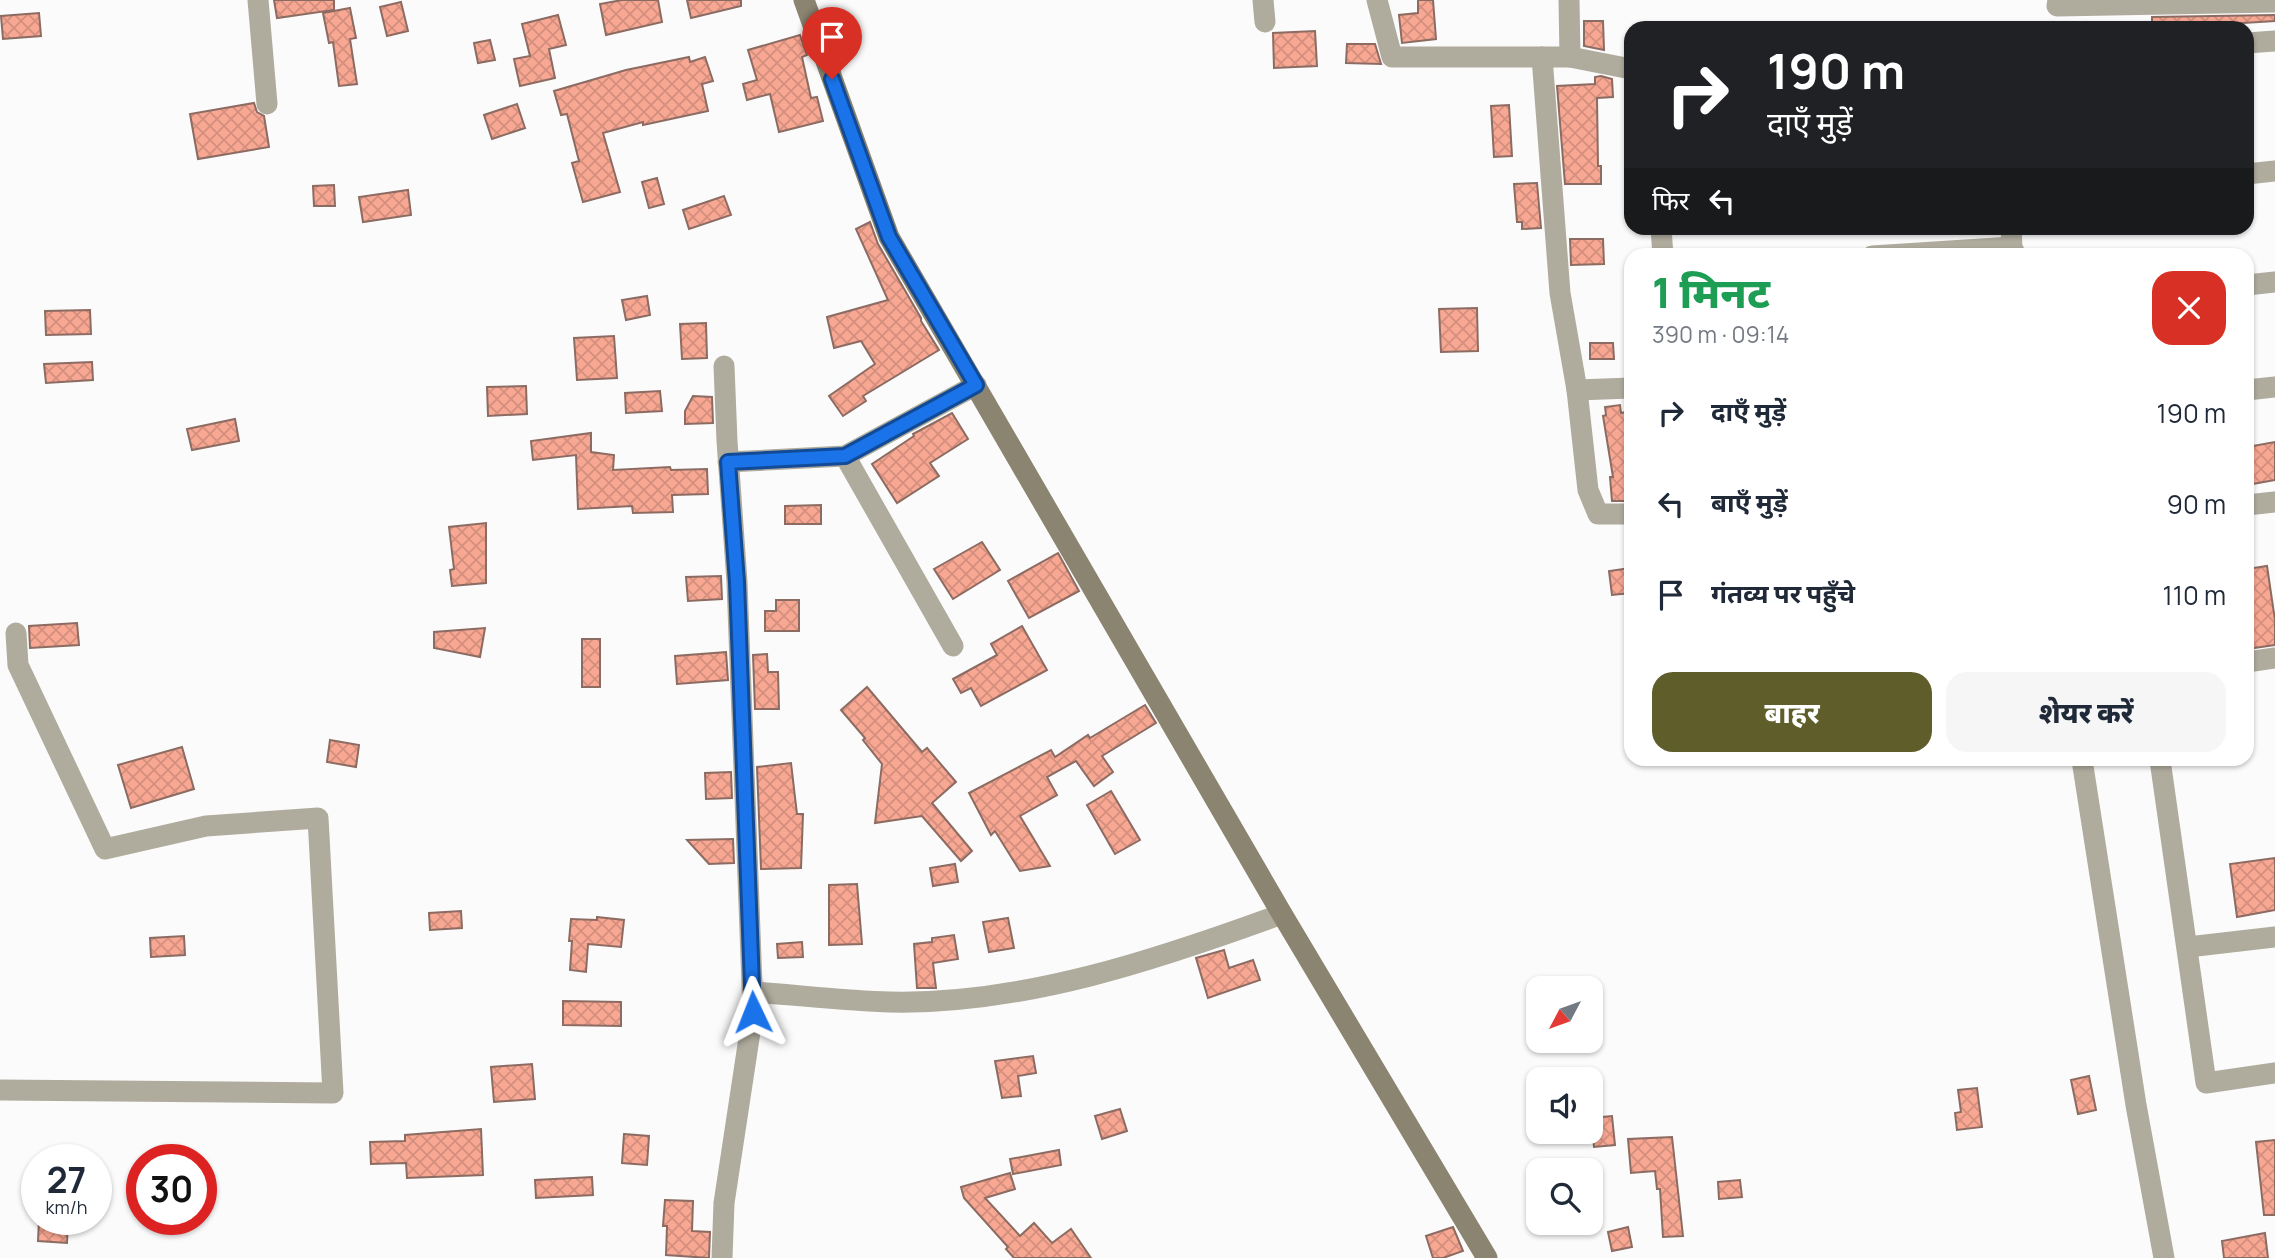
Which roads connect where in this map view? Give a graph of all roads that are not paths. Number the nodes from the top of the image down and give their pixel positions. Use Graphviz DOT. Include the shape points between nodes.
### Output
graph roads {
  1 [pos="258,0"];
  2 [pos="804,0"];
  3 [pos="1263,0"];
  4 [pos="1377,0"];
  5 [pos="1569,0"];
  6 [pos="2058,0"];
  7 [pos="2275,2"];
  8 [pos="1265,22"];
  9 [pos="2275,41"];
  10 [pos="2254,42"];
  11 [pos="1542,57"];
  12 [pos="1570,57"];
  13 [pos="1624,68"];
  14 [pos="267,104"];
  15 [pos="2275,171"];
  16 [pos="2254,173"];
  17 [pos="2013,243"];
  18 [pos="1959,248"];
  19 [pos="2275,282"];
  20 [pos="2254,284"];
  21 [pos="724,366"];
  22 [pos="976,385"];
  23 [pos="2275,387"];
  24 [pos="1624,388"];
  25 [pos="2254,389"];
  26 [pos="1577,390"];
  27 [pos="845,456"];
  28 [pos="728,462"];
  29 [pos="2275,502"];
  30 [pos="2254,504"];
  31 [pos="1624,514"];
  32 [pos="16,633"];
  33 [pos="953,646"];
  34 [pos="2275,658"];
  35 [pos="2254,661"];
  36 [pos="2083,766"];
  37 [pos="2161,766"];
  38 [pos="1282,914"];
  39 [pos="2275,937"];
  40 [pos="2188,947"];
  41 [pos="752,992"];
  42 [pos="2275,1073"];
  43 [pos="0,1090"];
  44 [pos="722,1258"];
  45 [pos="1487,1258"];
  46 [pos="2164,1258"];
  1 -- 14 [label="street"];
  2 -- 22 [label="street" via="889,237"];
  3 -- 8 [label="street"];
  4 -- 11 [label="street" via="1392,57"];
  5 -- 12 [label="street"];
  6 -- 7 [label="street" via="2057,6"];
  9 -- 10 [label="street"];
  11 -- 12 [label="street"];
  11 -- 26 [label="street" via="1560,293"];
  12 -- 13 [label="street"];
  15 -- 16 [label="street"];
  17 -- 18 [label="street"];
  19 -- 20 [label="street"];
  21 -- 28 [label="street"];
  22 -- 27 [label="street"];
  22 -- 38 [label="street"];
  23 -- 25 [label="street"];
  24 -- 26 [label="street"];
  26 -- 31 [label="street" via="1588,490 1598,514"];
  27 -- 28 [label="street"];
  27 -- 33 [label="street"];
  28 -- 41 [label="street" via="737,582"];
  29 -- 30 [label="street"];
  32 -- 43 [label="street" via="18,665 105,849 206,826 318,818 333,1093"];
  34 -- 35 [label="street"];
  36 -- 46 [label="street"];
  37 -- 40 [label="street"];
  38 -- 41 [label="street" via="1186,949 1038,988 961,999 891,1002"];
  38 -- 45 [label="street"];
  39 -- 40 [label="street"];
  40 -- 42 [label="street" via="2206,1083"];
  41 -- 44 [label="street" via="753,1012 724,1203"];
}
